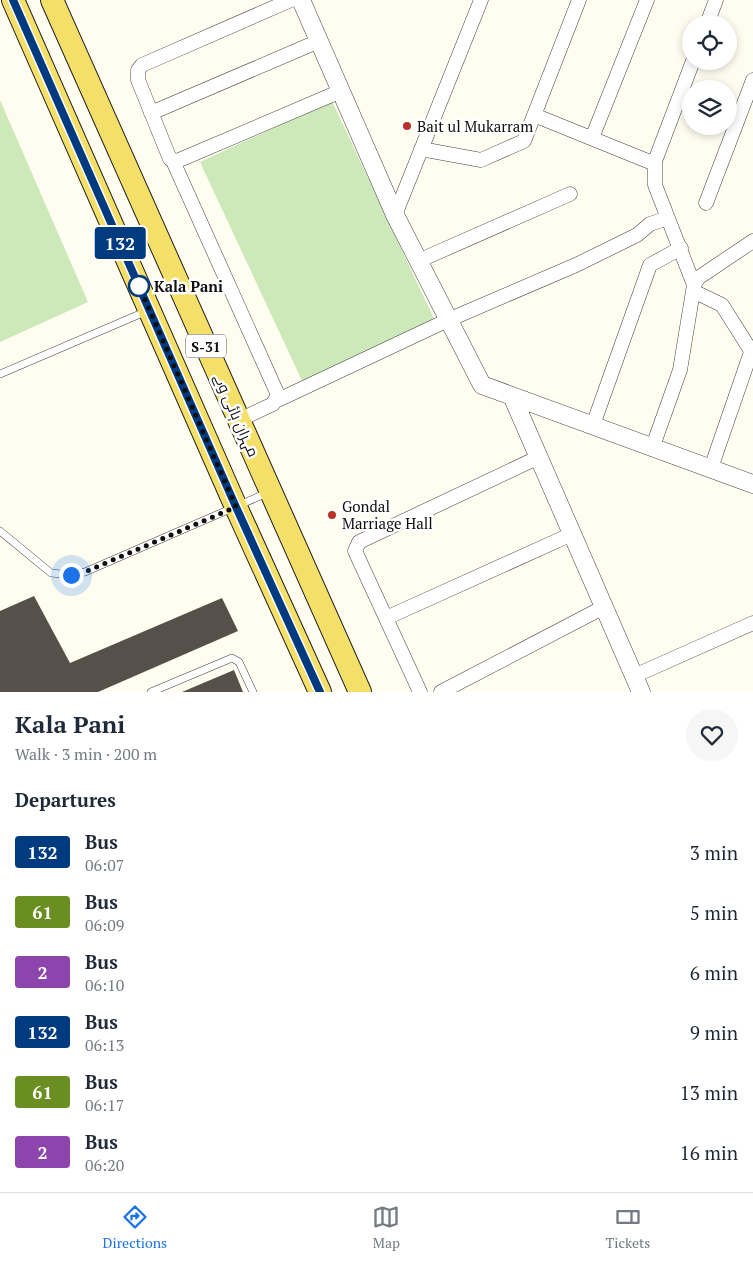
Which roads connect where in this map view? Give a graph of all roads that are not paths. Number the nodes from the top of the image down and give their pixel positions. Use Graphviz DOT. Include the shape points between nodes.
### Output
graph roads {
  1 [pos="13,0"];
  2 [pos="52,0"];
  3 [pos="291,0"];
  4 [pos="301,0"];
  5 [pos="481,0"];
  6 [pos="579,0"];
  7 [pos="647,0"];
  8 [pos="716,0"];
  9 [pos="710,15"];
  10 [pos="319,41"];
  11 [pos="690,70"];
  12 [pos="753,80"];
  13 [pos="341,91"];
  14 [pos="152,113"];
  15 [pos="534,115"];
  16 [pos="592,138"];
  17 [pos="421,149"];
  18 [pos="173,161"];
  19 [pos="655,164"];
  20 [pos="570,194"];
  21 [pos="706,203"];
  22 [pos="395,215"];
  23 [pos="668,218"];
  24 [pos="751,244"];
  25 [pos="680,248"];
  26 [pos="418,261"];
  27 [pos="693,288"];
  28 [pos="149,310"];
  29 [pos="448,320"];
  30 [pos="752,353"];
  31 [pos="0,374"];
  32 [pos="512,396"];
  33 [pos="278,400"];
  34 [pos="239,420"];
  35 [pos="593,425"];
  36 [pos="653,446"];
  37 [pos="539,457"];
  38 [pos="711,468"];
  39 [pos="753,484"];
  40 [pos="272,491"];
  41 [pos="236,507"];
  42 [pos="0,531"];
  43 [pos="572,534"];
  44 [pos="319,600"];
  45 [pos="604,607"];
  46 [pos="285,615"];
  47 [pos="386,618"];
  48 [pos="753,623"];
  49 [pos="637,684"];
  50 [pos="151,692"];
  51 [pos="252,692"];
  52 [pos="320,692"];
  53 [pos="360,692"];
  54 [pos="420,692"];
  55 [pos="441,692"];
  1 -- 28 [label="main road, S-31"];
  2 -- 34 [label="main road, مہران ہائی وے / S-31"];
  3 -- 14 [label="street" via="142,65 138,70 138,80"];
  4 -- 10 [label="street"];
  5 -- 17 [label="street"];
  6 -- 15 [label="street"];
  7 -- 16 [label="street"];
  8 -- 9 [label="street"];
  10 -- 13 [label="street"];
  10 -- 14 [label="street"];
  11 -- 19 [label="street"];
  12 -- 21 [label="street"];
  13 -- 18 [label="street"];
  13 -- 22 [label="street"];
  14 -- 18 [label="street"];
  15 -- 16 [label="street"];
  15 -- 17 [label="street" via="524,141 481,160"];
  16 -- 19 [label="street"];
  17 -- 22 [label="street"];
  18 -- 33 [label="street"];
  19 -- 23 [label="street" via="655,185"];
  20 -- 26 [label="street"];
  22 -- 26 [label="street"];
  23 -- 25 [label="street"];
  23 -- 29 [label="street" via="650,224 637,235 576,265"];
  24 -- 27 [label="street" via="698,278"];
  25 -- 27 [label="street"];
  25 -- 35 [label="street" via="650,264"];
  26 -- 29 [label="street"];
  27 -- 30 [label="street" via="722,305"];
  27 -- 36 [label="street" via="680,370"];
  28 -- 31 [label="lane"];
  28 -- 41 [label="main road, S-31"];
  29 -- 32 [label="street" via="482,385"];
  29 -- 33 [label="street"];
  30 -- 38 [label="street"];
  32 -- 35 [label="street"];
  32 -- 37 [label="street"];
  33 -- 34 [label="street"];
  34 -- 40 [label="main road, مہران ہائی وے / S-31"];
  35 -- 36 [label="street"];
  36 -- 38 [label="street"];
  37 -- 43 [label="street"];
  37 -- 47 [label="street" via="359,542 356,551"];
  38 -- 39 [label="street"];
  40 -- 41 [label="lane"];
  40 -- 44 [label="main road, مہران ہائی وے / S-31"];
  41 -- 42 [label="lane" via="85,572 71,575 51,573"];
  41 -- 46 [label="main road, S-31"];
  43 -- 45 [label="street"];
  43 -- 47 [label="street"];
  44 -- 46 [label="main road"];
  44 -- 53 [label="main road, مہران ہائی وے / S-31"];
  45 -- 49 [label="street"];
  45 -- 55 [label="street"];
  46 -- 52 [label="main road, S-31"];
  47 -- 54 [label="street"];
  48 -- 49 [label="street"];
  50 -- 51 [label="lane" via="232,658 239,662"];
}
